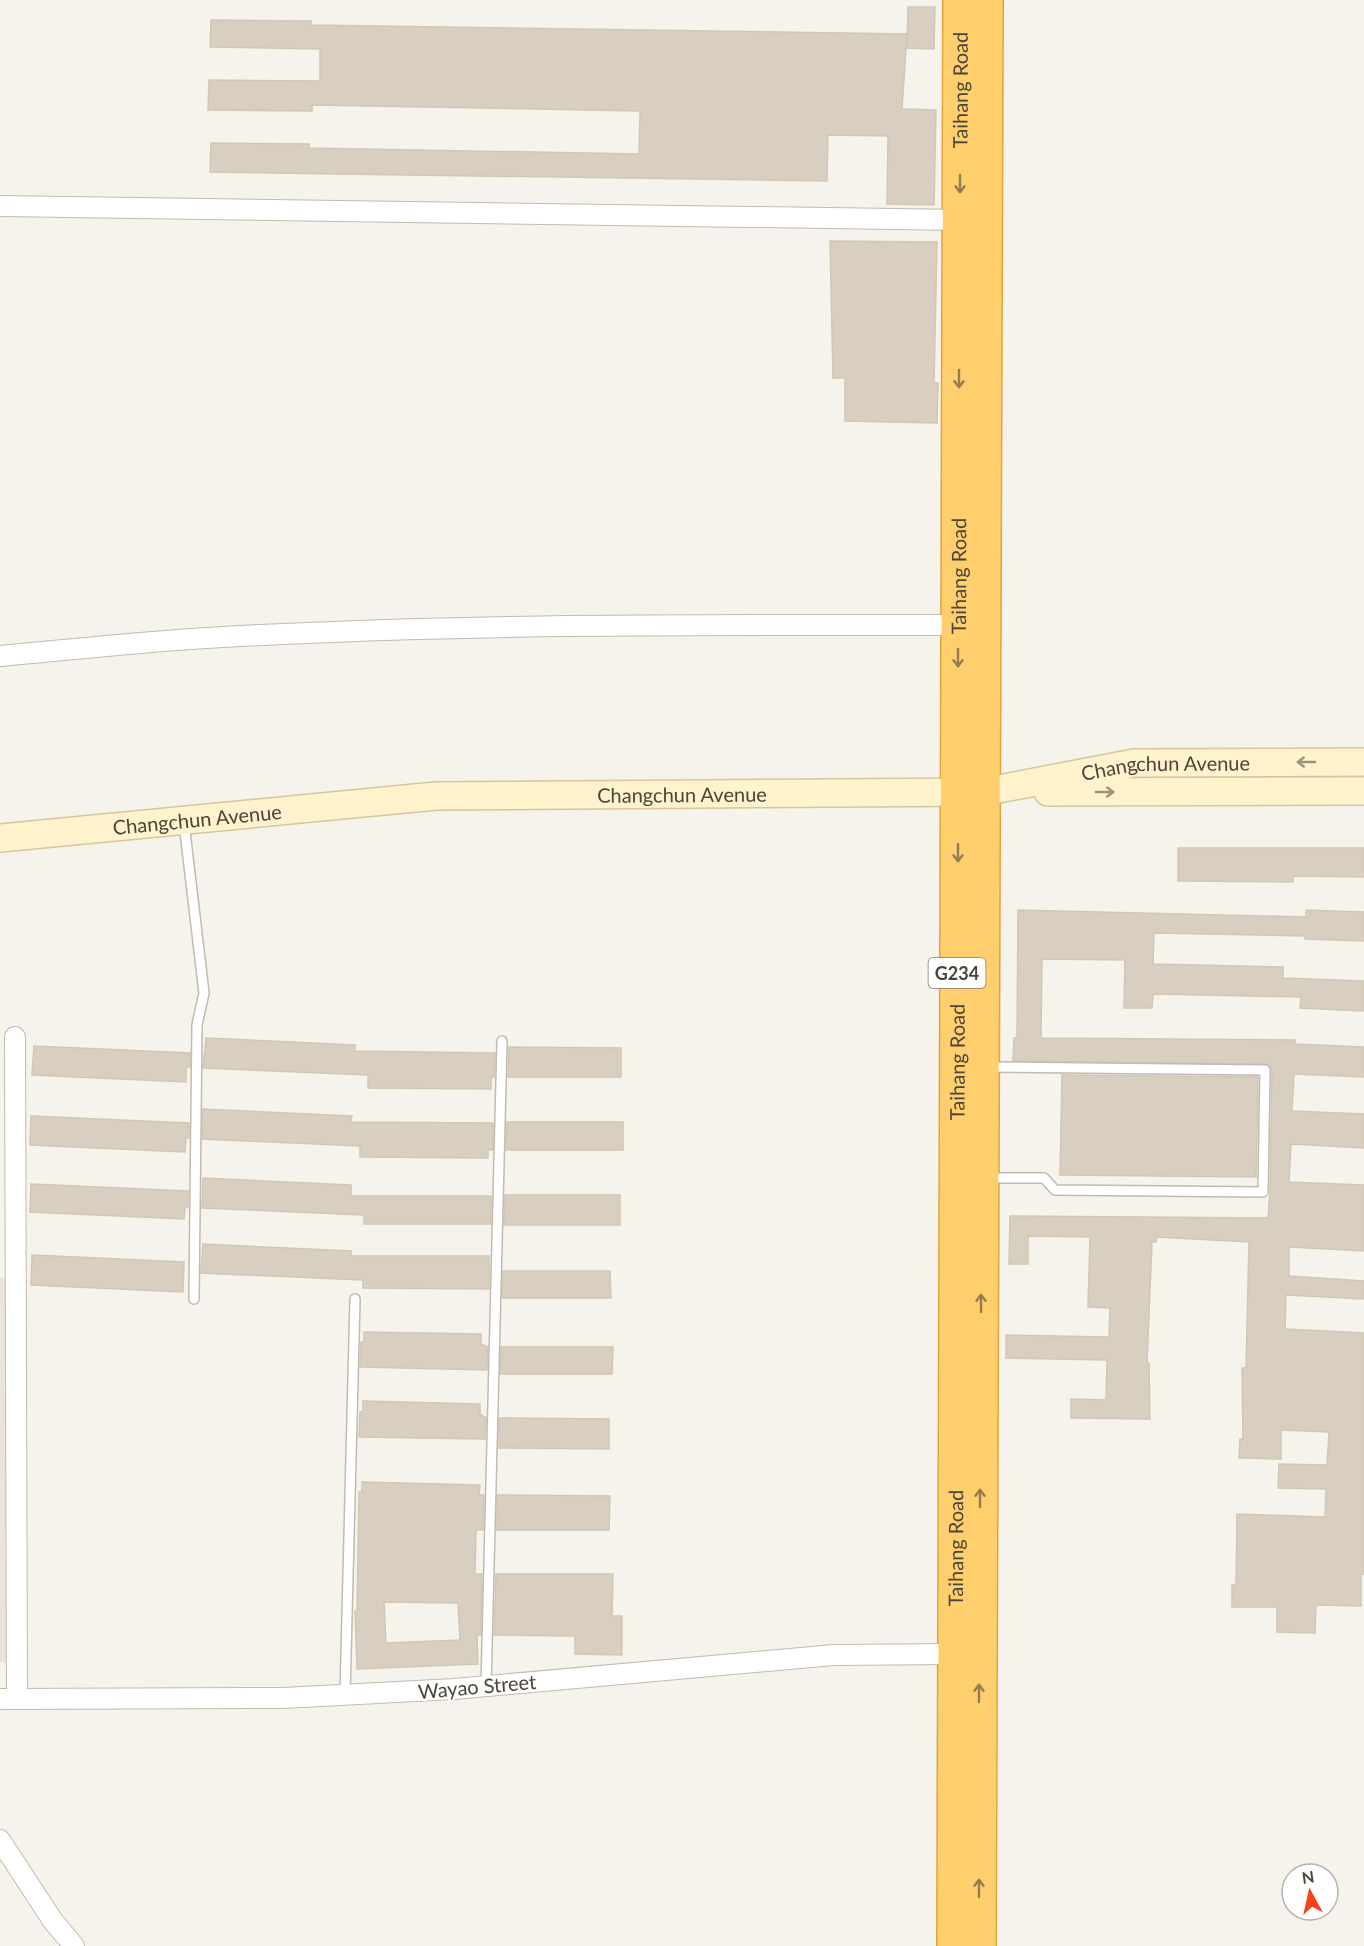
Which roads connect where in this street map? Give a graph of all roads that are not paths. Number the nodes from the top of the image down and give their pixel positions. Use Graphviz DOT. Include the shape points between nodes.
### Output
graph roads {
  1 [pos="960,0"];
  2 [pos="986,0"];
  3 [pos="0,206"];
  4 [pos="960,220"];
  5 [pos="958,625"];
  6 [pos="0,656"];
  7 [pos="1364,762"];
  8 [pos="1364,791"];
  9 [pos="970,792"];
  10 [pos="183,820"];
  11 [pos="0,837"];
  12 [pos="15,1037"];
  13 [pos="502,1041"];
  14 [pos="982,1067"];
  15 [pos="981,1178"];
  16 [pos="194,1299"];
  17 [pos="355,1299"];
  18 [pos="954,1654"];
  19 [pos="486,1686"];
  20 [pos="345,1695"];
  21 [pos="9,1699"];
  22 [pos="0,1840"];
  23 [pos="74,1946"];
  24 [pos="954,1946"];
  25 [pos="979,1946"];
  1 -- 4 [label="highway, Taihang Road / G234, one-way"];
  2 -- 9 [label="highway, Taihang Road / G234"];
  3 -- 4 [label="street"];
  4 -- 5 [label="highway, Taihang Road / G234, one-way"];
  5 -- 6 [label="street" via="357,630 205,638"];
  5 -- 9 [label="highway, Taihang Road / G234, one-way"];
  7 -- 9 [label="main road, Changchun Avenue, one-way" via="1134,763"];
  9 -- 8 [label="main road, one-way"];
  9 -- 10 [label="main road, Changchun Avenue" via="448,796"];
  9 -- 14 [label="highway, Taihang Road / G234"];
  9 -- 18 [label="highway, Taihang Road / G234, one-way"];
  10 -- 11 [label="main road, Changchun Avenue"];
  10 -- 16 [label="lane" via="204,993 197,1025"];
  12 -- 21 [label="street"];
  13 -- 19 [label="lane"];
  14 -- 15 [label="highway, Taihang Road / G234"];
  14 -- 15 [label="lane" via="1265,1070 1263,1192 1055,1190 1044,1178"];
  25 -- 15 [label="highway, Taihang Road / G234, one-way"];
  17 -- 20 [label="lane"];
  18 -- 19 [label="street, Wayao Street" via="834,1655"];
  18 -- 24 [label="highway, Taihang Road / G234"];
  19 -- 20 [label="street, Wayao Street"];
  20 -- 21 [label="street, Wayao Street"];
  22 -- 23 [label="street"];
}
